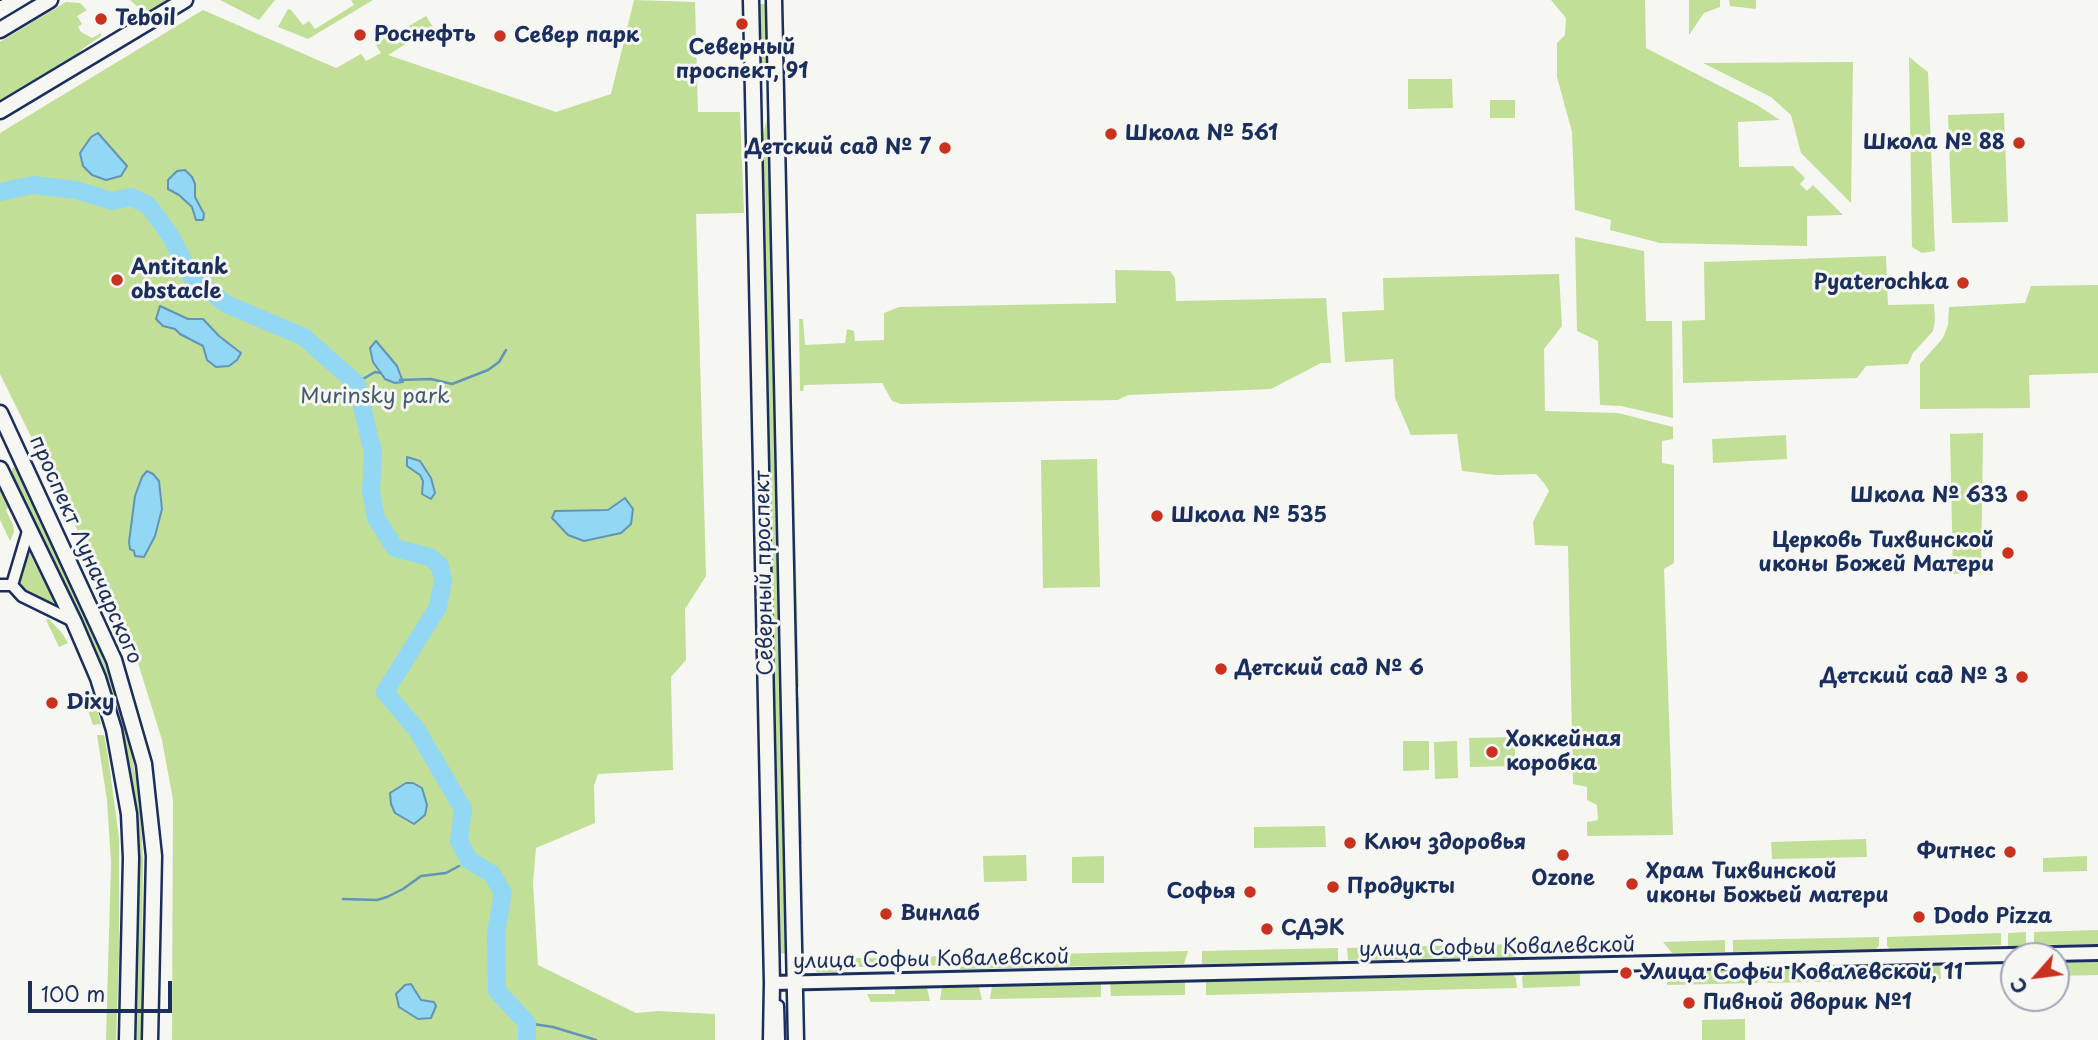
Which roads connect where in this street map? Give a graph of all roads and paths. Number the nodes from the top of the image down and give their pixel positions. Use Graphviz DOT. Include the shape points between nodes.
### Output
graph roads {
  1 [pos="50,0"];
  2 [pos="185,0"];
  3 [pos="751,0"];
  4 [pos="774,0"];
  5 [pos="0,30"];
  6 [pos="753,105"];
  7 [pos="777,105"];
  8 [pos="0,111"];
  9 [pos="0,412"];
  10 [pos="22,459"];
  11 [pos="0,467"];
  12 [pos="29,528"];
  13 [pos="0,585"];
  14 [pos="12,585"];
  15 [pos="74,622"];
  16 [pos="2098,953"];
  17 [pos="795,982"];
  18 [pos="775,983"];
  19 [pos="127,1040"];
  20 [pos="150,1040"];
  21 [pos="771,1040"];
  22 [pos="779,1040"];
  23 [pos="796,1040"];
  1 -- 5 [label="main road"];
  2 -- 8 [label="main road"];
  3 -- 6 [label="main road, Северный проспект"];
  4 -- 7 [label="main road, Северный проспект"];
  6 -- 7 [label="main road"];
  6 -- 18 [label="main road, Северный проспект"];
  7 -- 17 [label="main road, Северный проспект"];
  9 -- 10 [label="main road, проспект Луначарского"];
  10 -- 11 [label="main road" via="10,458"];
  10 -- 20 [label="main road, проспект Луначарского" via="114,660 144,764 154,856"];
  11 -- 12 [label="main road, проспект Луначарского"];
  12 -- 14 [label="street"];
  12 -- 15 [label="main road, проспект Луначарского"];
  13 -- 14 [label="street"];
  14 -- 15 [label="street" via="22,596"];
  15 -- 19 [label="main road, проспект Луначарского" via="114,730 129,814"];
  16 -- 17 [label="street, улица Софьи Ковалевской"];
  17 -- 18 [label="street, улица Софьи Ковалевской"];
  17 -- 23 [label="main road, Северный проспект"];
  18 -- 21 [label="main road, Северный проспект"];
  18 -- 22 [label="street, Северный проспект"];
}
